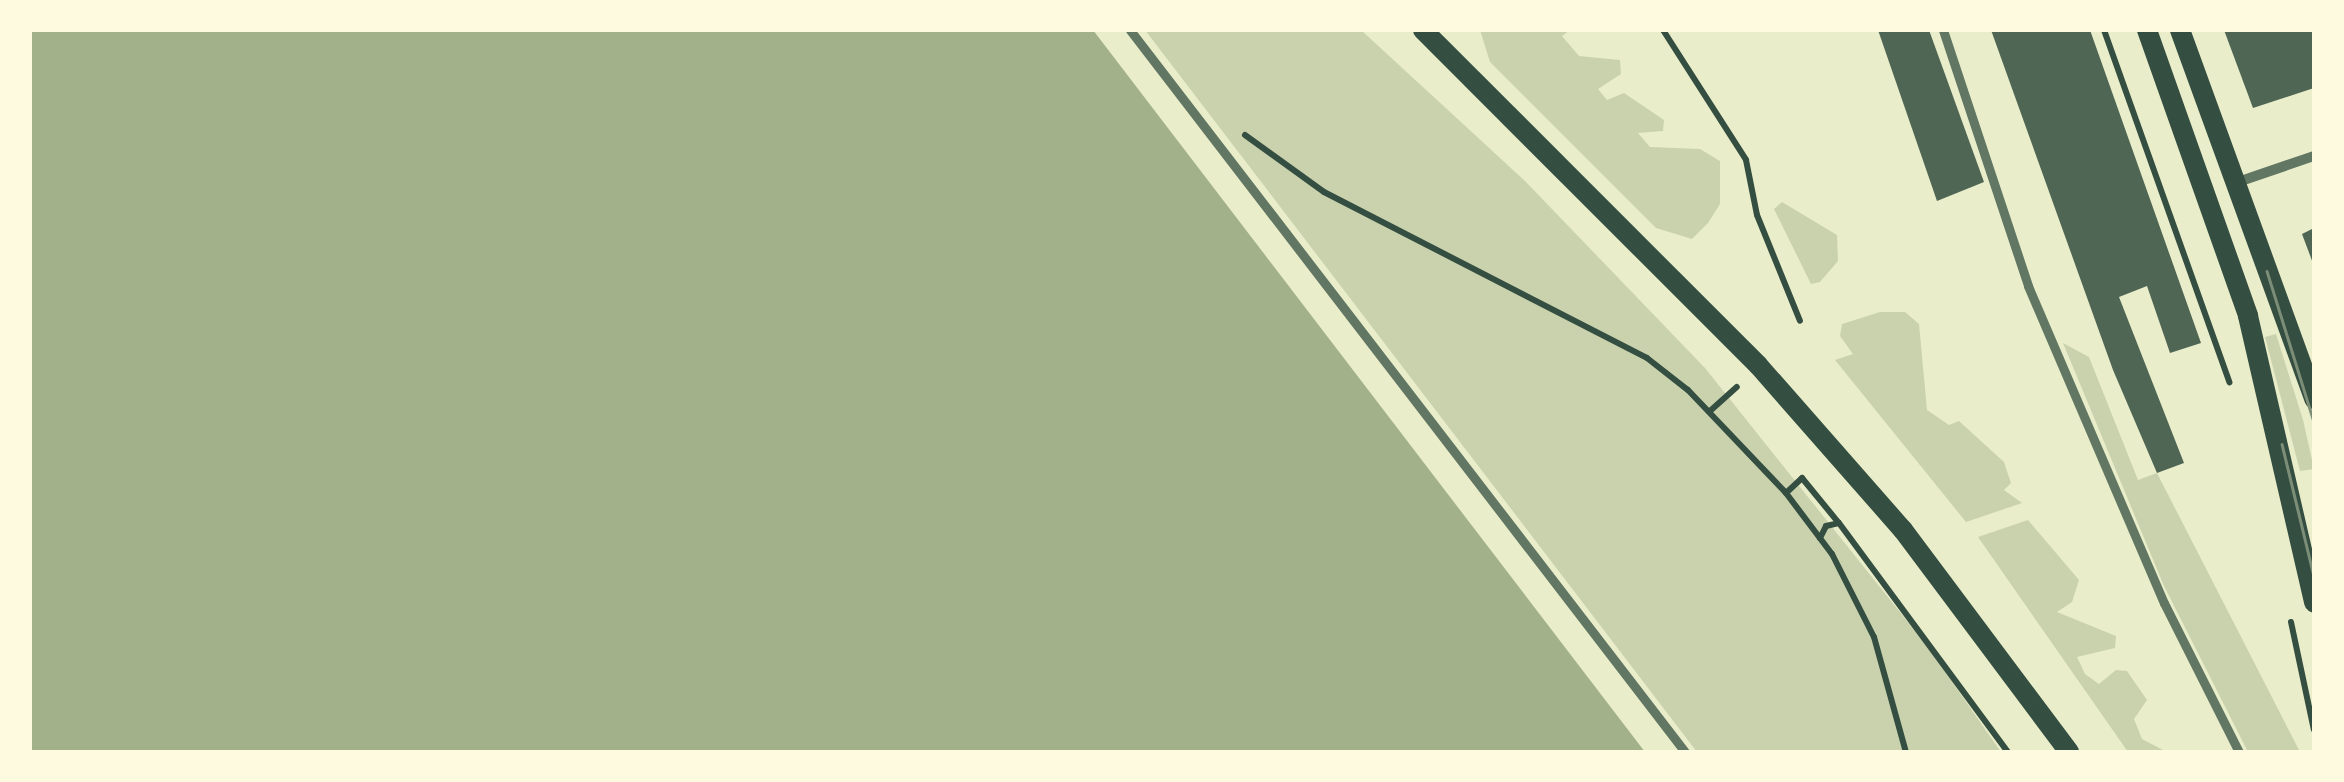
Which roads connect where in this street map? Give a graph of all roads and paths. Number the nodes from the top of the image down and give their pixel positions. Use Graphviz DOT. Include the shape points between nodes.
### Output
graph roads {
  1 [pos="1130,30"];
  2 [pos="1423,30"];
  3 [pos="1663,30"];
  4 [pos="1942,30"];
  5 [pos="2104,30"];
  6 [pos="2148,30"];
  7 [pos="2180,30"];
  8 [pos="1230,124"];
  9 [pos="2314,156"];
  10 [pos="2234,183"];
  11 [pos="1800,321"];
  12 [pos="2229,382"];
  13 [pos="1737,387"];
  14 [pos="2314,399"];
  15 [pos="1710,410"];
  16 [pos="1786,493"];
  17 [pos="1839,523"];
  18 [pos="1820,538"];
  19 [pos="2314,602"];
  20 [pos="1685,752"];
  21 [pos="1906,752"];
  22 [pos="2008,752"];
  23 [pos="2069,752"];
  24 [pos="2239,752"];
  1 -- 20 [label="street"];
  2 -- 23 [label="main road" via="1758,365 1904,530"];
  3 -- 11 [label="path" via="1746,160 1757,215"];
  4 -- 24 [label="street" via="2042,320 2164,603"];
  5 -- 12 [label="path"];
  6 -- 19 [label="main road" via="2234,273 2282,444"];
  7 -- 10 [label="main road"];
  8 -- 15 [label="path" via="1324,192 1647,358"];
  9 -- 10 [label="street"];
  10 -- 14 [label="main road"];
  13 -- 15 [label="path"];
  15 -- 16 [label="path"];
  16 -- 17 [label="path" via="1802,478"];
  16 -- 18 [label="path"];
  17 -- 18 [label="path" via="1826,526"];
  17 -- 22 [label="path"];
  18 -- 21 [label="path" via="1874,637"];
}
